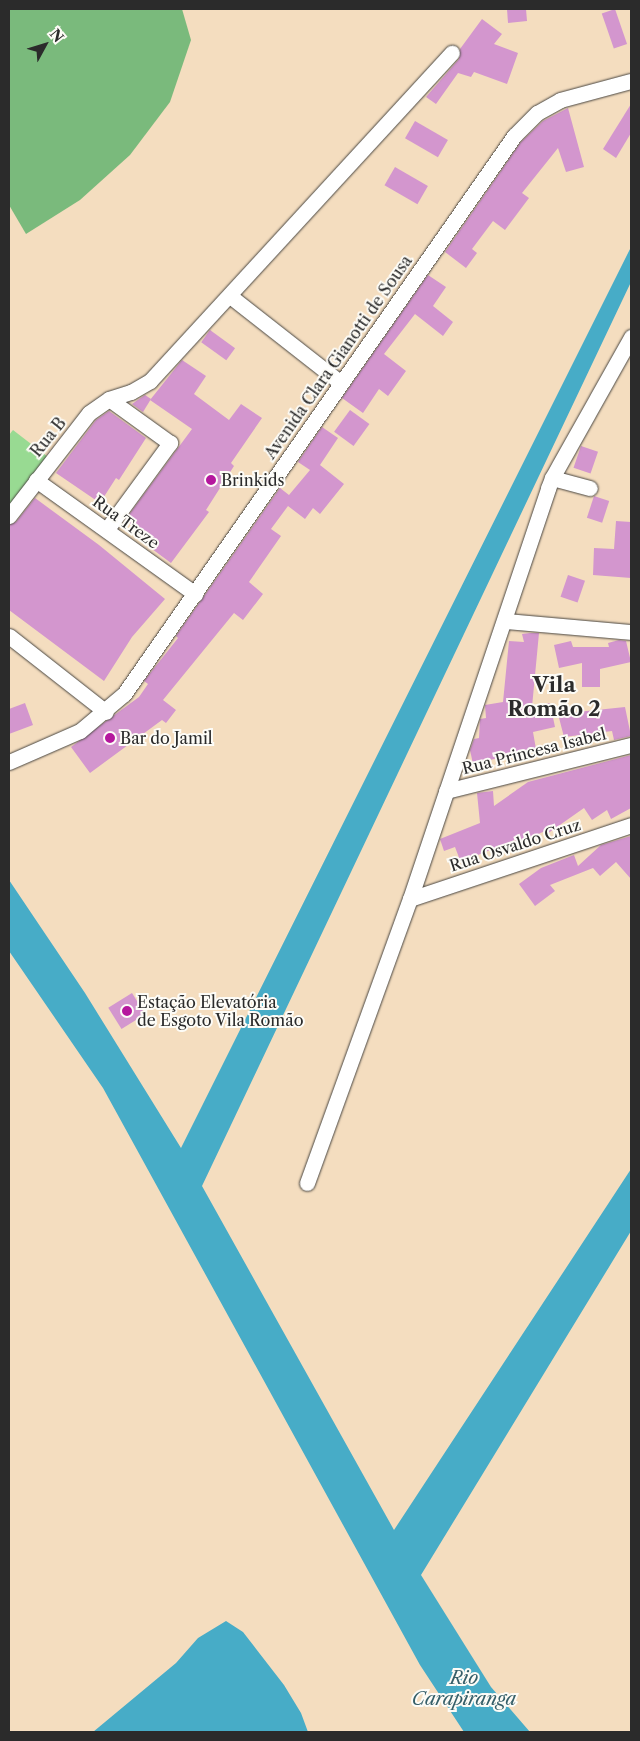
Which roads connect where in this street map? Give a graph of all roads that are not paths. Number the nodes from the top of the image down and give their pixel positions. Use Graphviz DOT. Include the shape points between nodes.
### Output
graph roads {
  1 [pos="452,53"];
  2 [pos="631,81"];
  3 [pos="230,296"];
  4 [pos="631,337"];
  5 [pos="341,383"];
  6 [pos="104,402"];
  7 [pos="552,478"];
  8 [pos="36,480"];
  9 [pos="590,488"];
  10 [pos="9,516"];
  11 [pos="107,529"];
  12 [pos="195,594"];
  13 [pos="505,621"];
  14 [pos="631,632"];
  15 [pos="9,636"];
  16 [pos="106,712"];
  17 [pos="631,745"];
  18 [pos="9,762"];
  19 [pos="446,790"];
  20 [pos="631,826"];
  21 [pos="410,899"];
  22 [pos="307,1183"];
  1 -- 3 [label="street"];
  2 -- 5 [label="street, Avenida Clara Gianotti de Sousa" via="560,100 537,113 514,136"];
  3 -- 5 [label="street"];
  3 -- 6 [label="street" via="150,381"];
  4 -- 7 [label="street"];
  5 -- 12 [label="street, Avenida Clara Gianotti de Sousa"];
  6 -- 8 [label="street, Rua B"];
  6 -- 11 [label="street" via="170,443"];
  7 -- 9 [label="street"];
  7 -- 13 [label="street"];
  8 -- 10 [label="street, Rua B"];
  8 -- 11 [label="street, Rua Treze"];
  11 -- 12 [label="street, Rua Treze"];
  12 -- 16 [label="street, Avenida Clara Gianotti de Sousa" via="124,694"];
  13 -- 14 [label="street"];
  13 -- 19 [label="street"];
  15 -- 16 [label="street"];
  16 -- 18 [label="street, Avenida Clara Gianotti de Sousa" via="80,731"];
  17 -- 19 [label="street, Rua Princesa Isabel"];
  19 -- 21 [label="street"];
  20 -- 21 [label="street, Rua Osvaldo Cruz"];
  21 -- 22 [label="street"];
}
